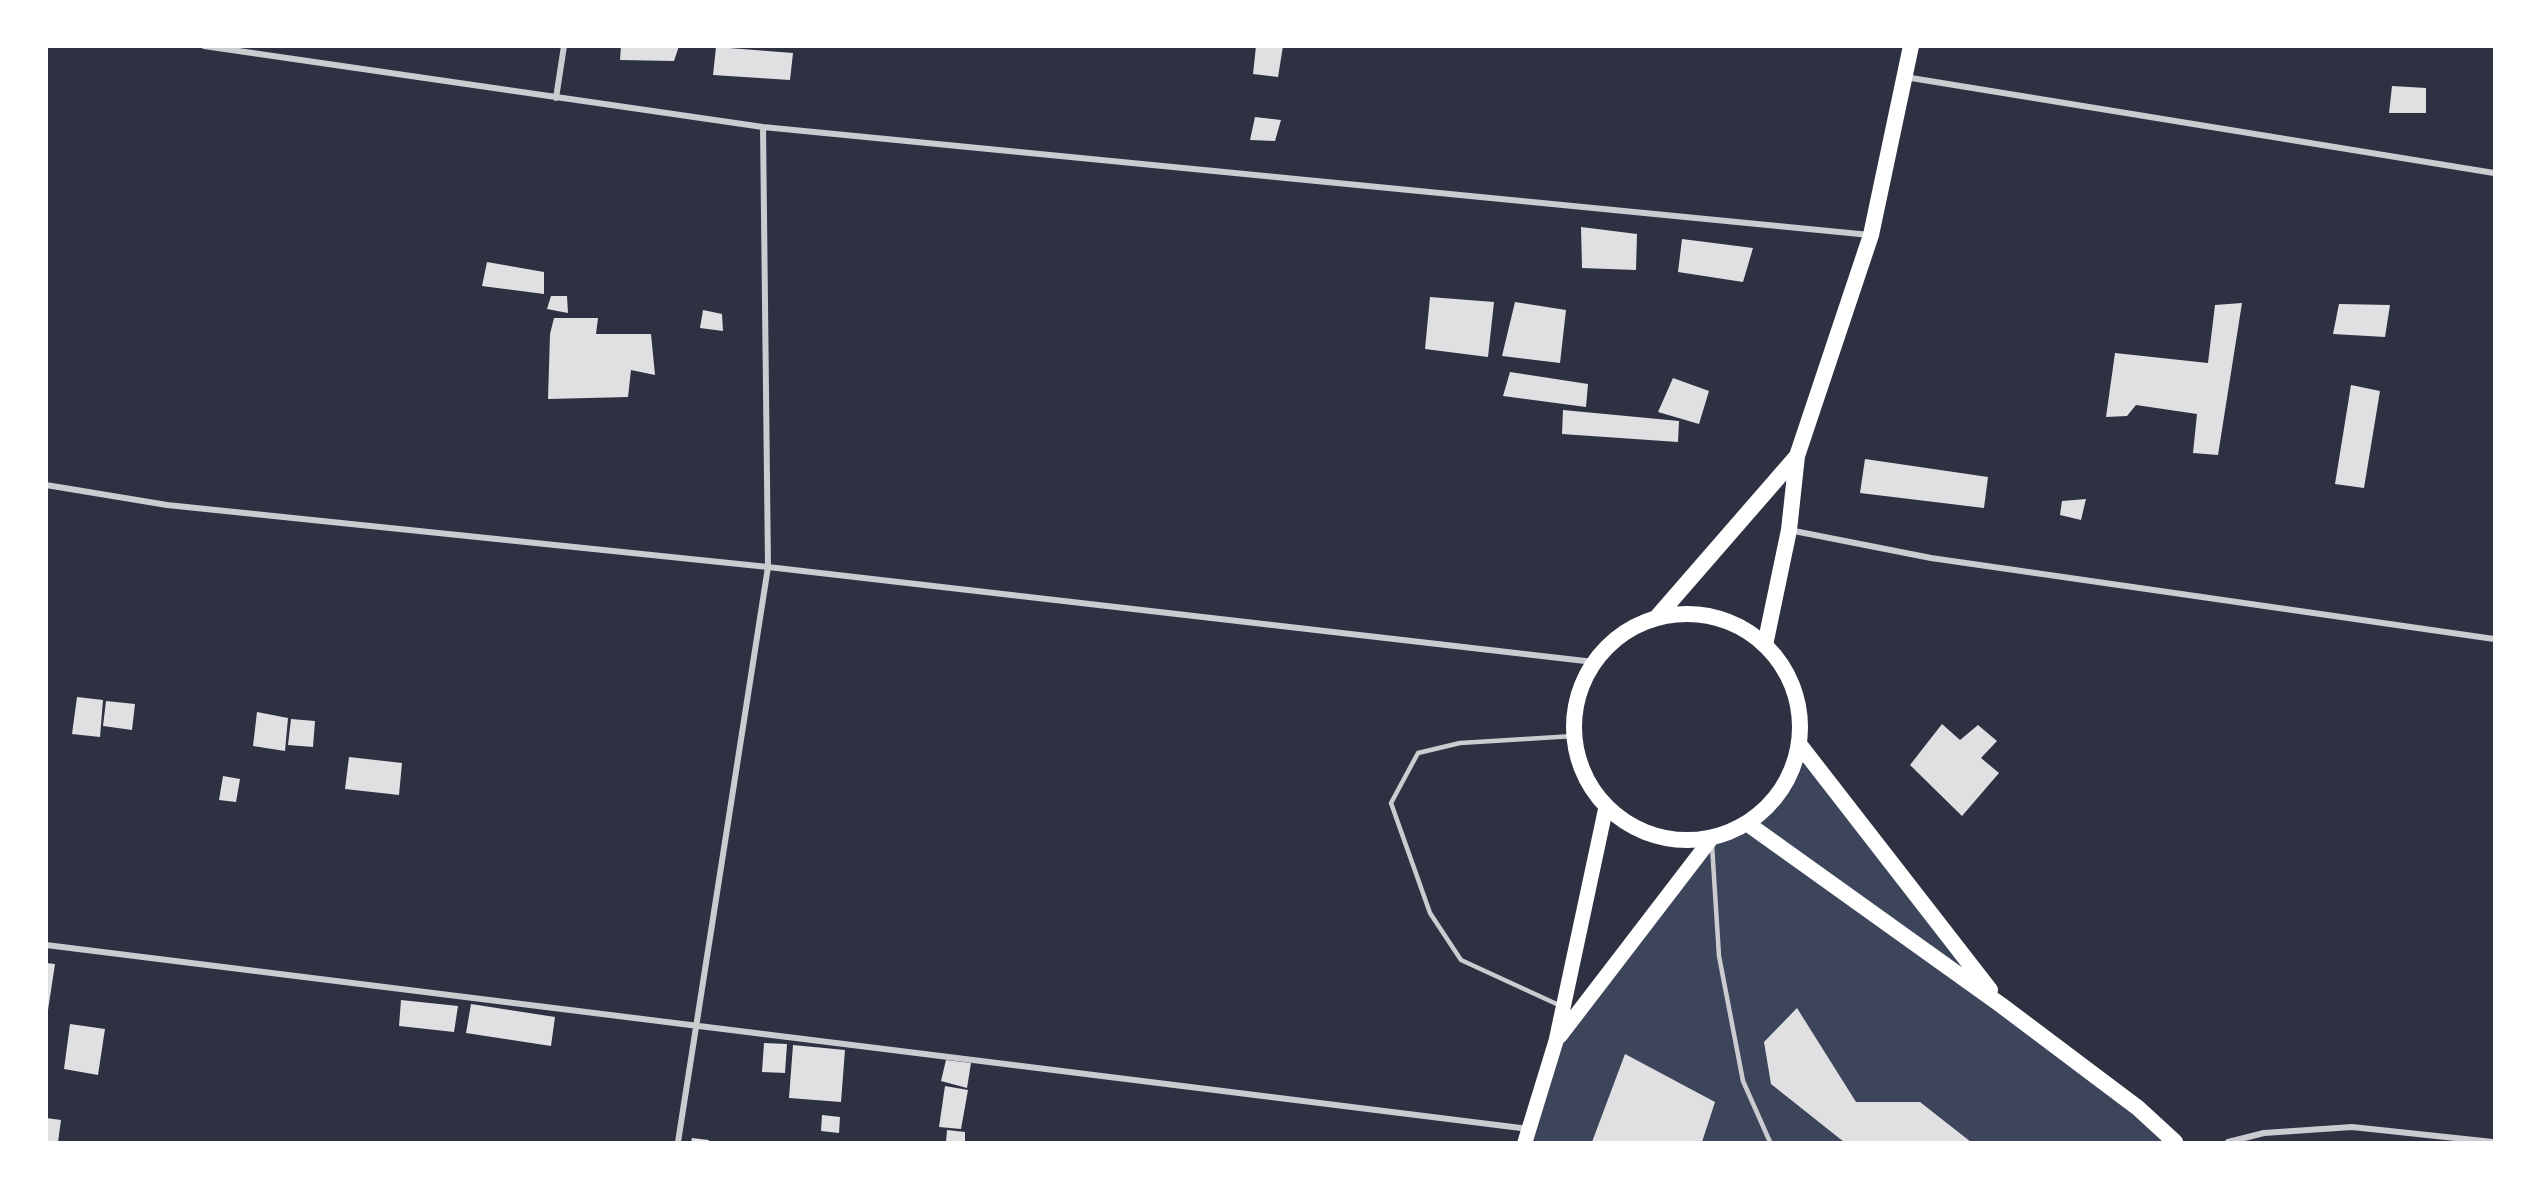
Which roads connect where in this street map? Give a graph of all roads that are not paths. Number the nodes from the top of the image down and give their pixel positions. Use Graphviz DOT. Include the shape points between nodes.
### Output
graph roads {
  1 [pos="204,46"];
  2 [pos="564,46"];
  3 [pos="1911,46"];
  4 [pos="1904,77"];
  5 [pos="556,98"];
  6 [pos="762,127"];
  7 [pos="2494,173"];
  8 [pos="1870,235"];
  9 [pos="1797,456"];
  10 [pos="46,485"];
  11 [pos="1789,530"];
  12 [pos="768,567"];
  13 [pos="1656,617"];
  14 [pos="2494,639"];
  15 [pos="1765,645"];
  16 [pos="1594,662"];
  17 [pos="1574,736"];
  18 [pos="1800,744"];
  19 [pos="1606,807"];
  20 [pos="1748,824"];
  21 [pos="1712,839"];
  22 [pos="46,945"];
  23 [pos="2001,1005"];
  24 [pos="1564,1007"];
  25 [pos="698,1025"];
  26 [pos="1556,1041"];
  27 [pos="1527,1136"];
  28 [pos="678,1143"];
  29 [pos="1770,1143"];
  30 [pos="2175,1143"];
  31 [pos="2228,1143"];
  32 [pos="2493,1143"];
  1 -- 5 [label="street"];
  2 -- 5 [label="street"];
  3 -- 4 [label="highway"];
  4 -- 7 [label="street"];
  4 -- 8 [label="highway"];
  5 -- 6 [label="street"];
  6 -- 8 [label="street"];
  6 -- 12 [label="street"];
  8 -- 9 [label="highway"];
  9 -- 11 [label="highway"];
  9 -- 13 [label="highway"];
  10 -- 12 [label="street" via="167,505"];
  11 -- 14 [label="street" via="1931,558"];
  11 -- 15 [label="highway"];
  12 -- 16 [label="street"];
  12 -- 25 [label="street"];
  13 -- 15 [label="highway" via="1695,614 1732,624"];
  13 -- 16 [label="highway" via="1622,634"];
  15 -- 18 [label="highway" via="1787,674 1799,708"];
  16 -- 17 [label="highway" via="1577,697"];
  17 -- 19 [label="highway" via="1583,775"];
  17 -- 24 [label="lane" via="1460,743 1418,753 1391,803 1430,913 1461,960"];
  18 -- 20 [label="highway" via="1791,775 1773,802"];
  18 -- 23 [label="highway"];
  19 -- 21 [label="highway" via="1636,829 1683,840"];
  19 -- 24 [label="main road"];
  20 -- 21 [label="highway"];
  20 -- 23 [label="highway"];
  21 -- 26 [label="main road"];
  21 -- 29 [label="lane" via="1719,956 1743,1081"];
  22 -- 25 [label="street"];
  23 -- 30 [label="highway" via="2138,1108"];
  24 -- 26 [label="main road"];
  25 -- 27 [label="street"];
  25 -- 28 [label="street"];
  26 -- 27 [label="main road"];
  31 -- 32 [label="street" via="2264,1133 2352,1127"];
}
